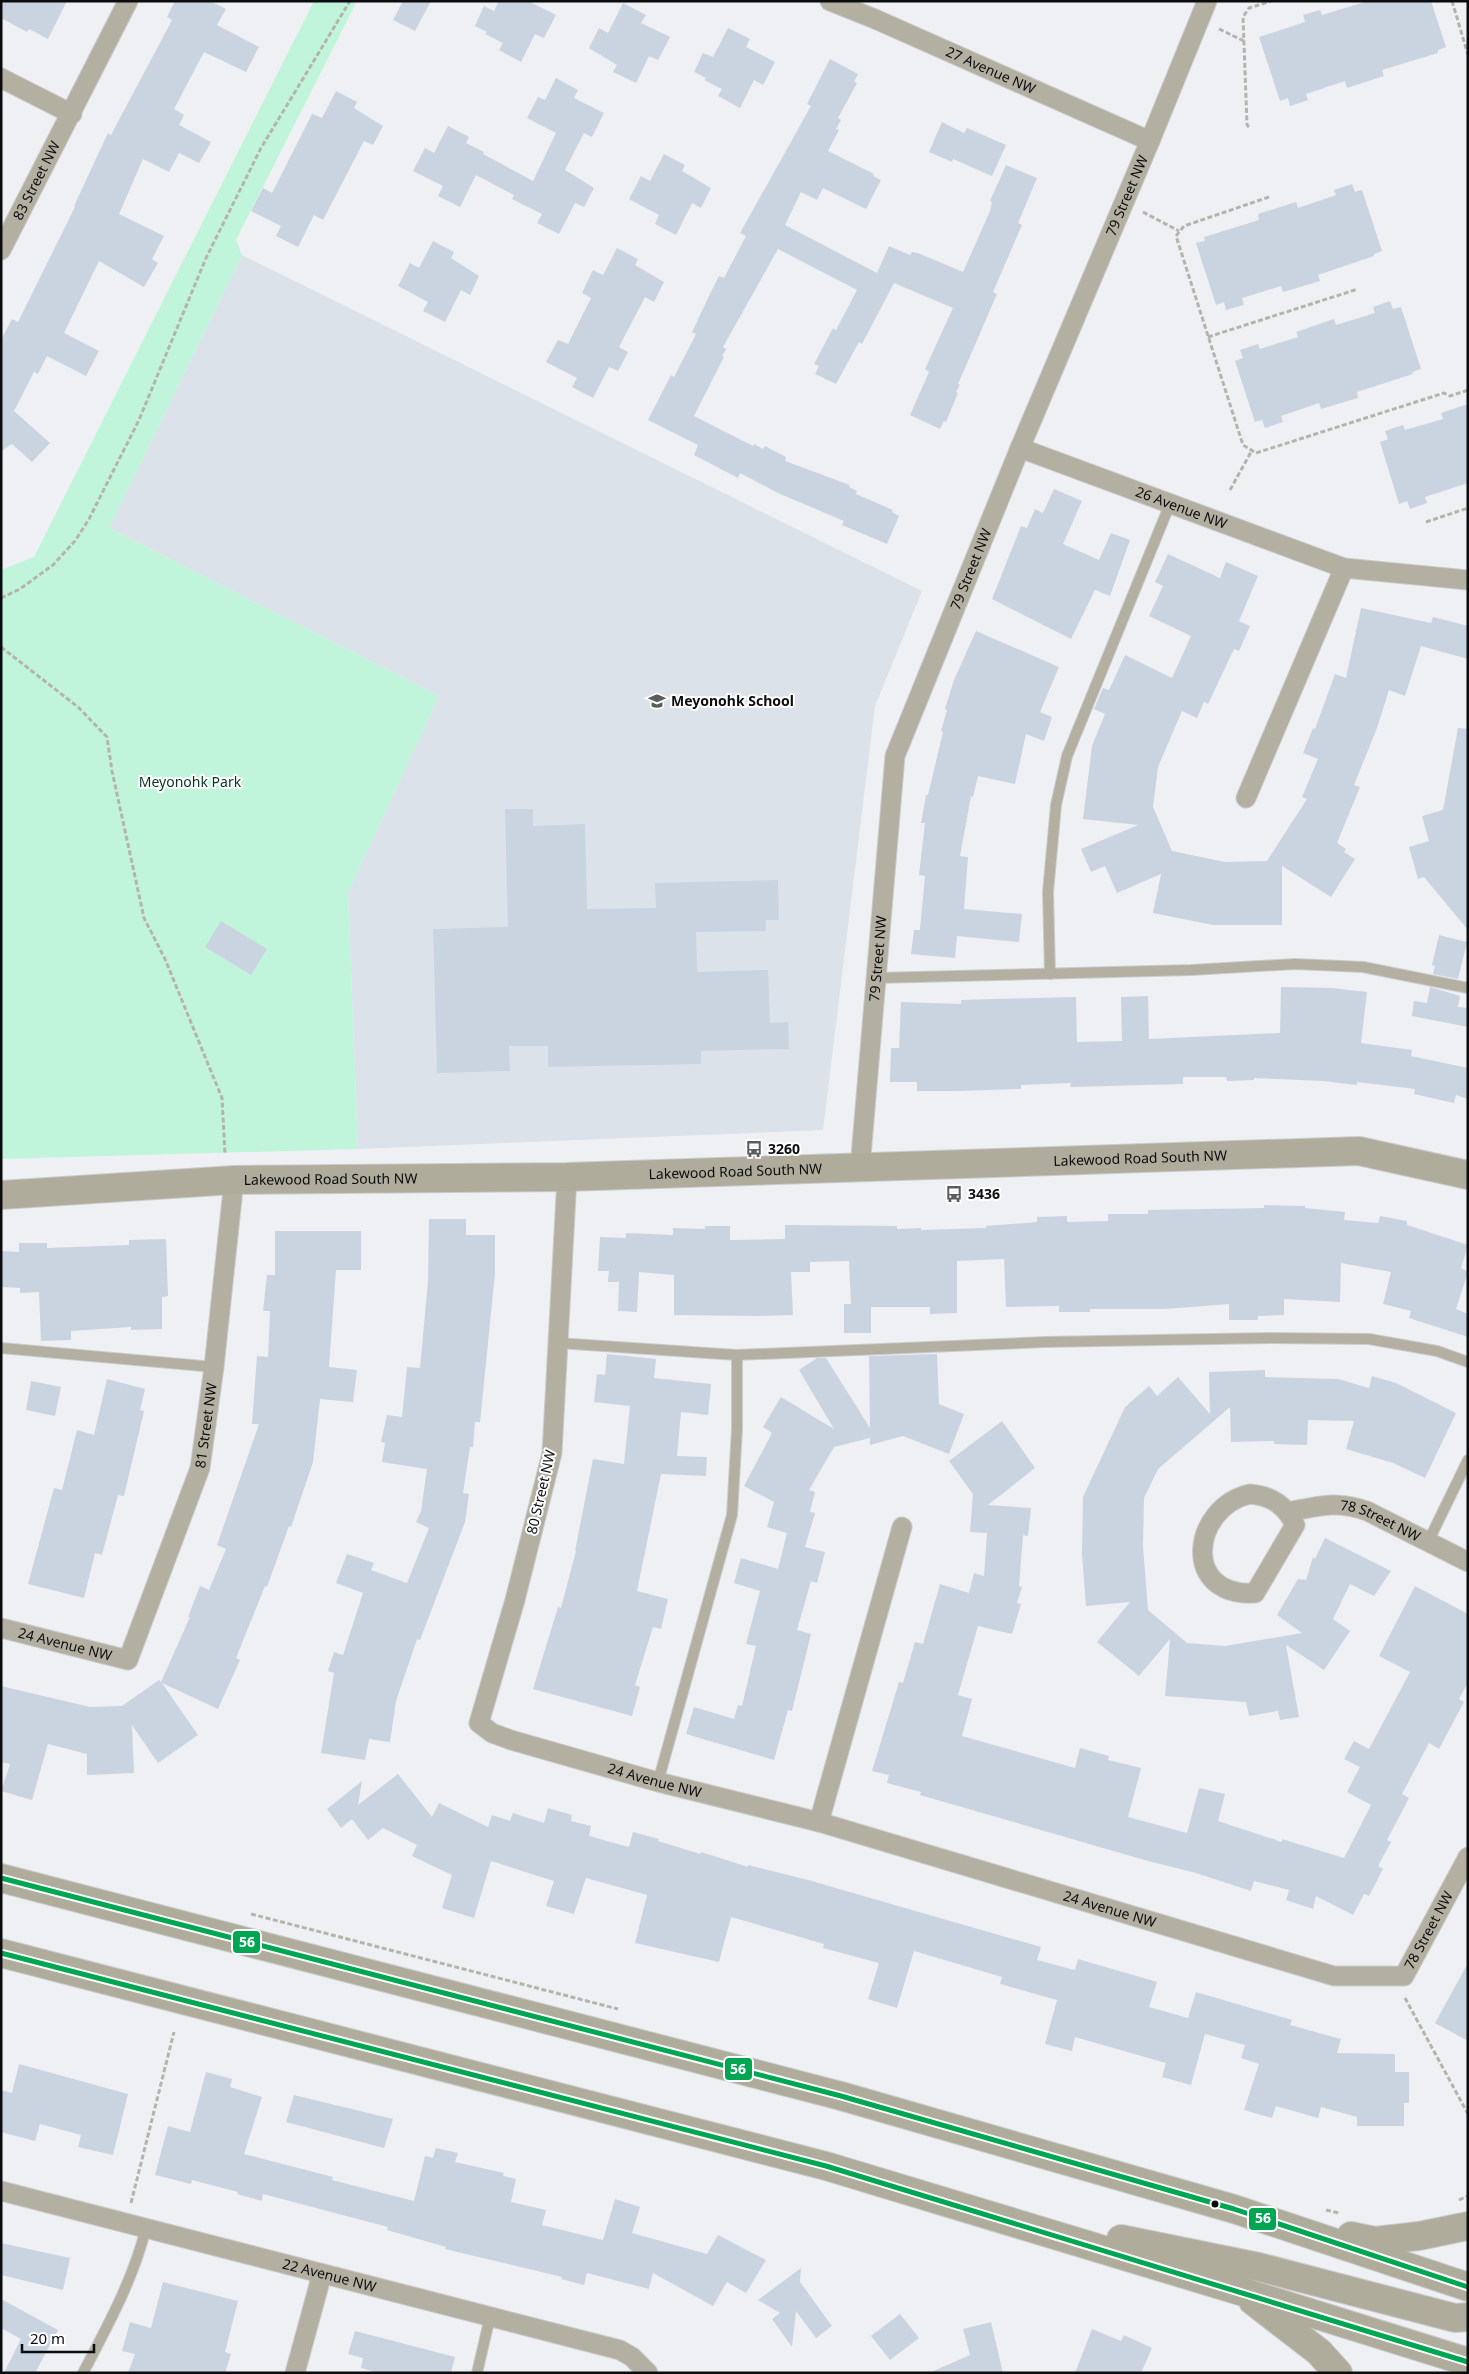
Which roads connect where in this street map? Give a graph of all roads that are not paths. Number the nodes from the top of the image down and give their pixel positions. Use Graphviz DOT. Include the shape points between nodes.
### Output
graph roads {
  1 [pos="128,1"];
  2 [pos="830,1"];
  3 [pos="1207,1"];
  4 [pos="1,78"];
  5 [pos="72,114"];
  6 [pos="1150,141"];
  7 [pos="1,250"];
  8 [pos="1020,448"];
  9 [pos="1170,504"];
  10 [pos="1344,568"];
  11 [pos="1468,580"];
  12 [pos="1246,798"];
  13 [pos="1050,974"];
  14 [pos="875,978"];
  15 [pos="1468,988"];
  16 [pos="860,1168"];
  17 [pos="1468,1175"];
  18 [pos="567,1177"];
  19 [pos="234,1180"];
  20 [pos="1,1196"];
  21 [pos="558,1343"];
  22 [pos="1,1348"];
  23 [pos="737,1354"];
  24 [pos="1468,1362"];
  25 [pos="214,1367"];
  26 [pos="1468,1460"];
  27 [pos="1288,1512"];
  28 [pos="902,1527"];
  29 [pos="1428,1542"];
  30 [pos="1468,1562"];
  31 [pos="1,1628"];
  32 [pos="128,1660"];
  33 [pos="492,1732"];
  34 [pos="658,1782"];
  35 [pos="819,1822"];
  36 [pos="1468,1857"];
  37 [pos="1,1878"];
  38 [pos="1,1953"];
  39 [pos="1404,1976"];
  40 [pos="1,2191"];
  41 [pos="1234,2209"];
  42 [pos="1020,2226"];
  43 [pos="1468,2226"];
  44 [pos="146,2228"];
  45 [pos="322,2274"];
  46 [pos="1468,2286"];
  47 [pos="1240,2291"];
  48 [pos="490,2317"];
  49 [pos="1468,2317"];
  50 [pos="1468,2362"];
  51 [pos="84,2373"];
  52 [pos="296,2373"];
  53 [pos="477,2373"];
  54 [pos="648,2373"];
  55 [pos="1338,2373"];
  1 -- 5 [label="street, 83 Street NW"];
  2 -- 6 [label="street, 27 Avenue NW"];
  3 -- 6 [label="street, 79 Street NW"];
  4 -- 5 [label="street"];
  5 -- 7 [label="street, 83 Street NW"];
  6 -- 8 [label="street, 79 Street NW"];
  8 -- 9 [label="street, 26 Avenue NW"];
  8 -- 14 [label="street, 79 Street NW" via="895,756"];
  9 -- 10 [label="street, 26 Avenue NW"];
  9 -- 13 [label="lane" via="1067,756 1056,805 1048,892"];
  10 -- 11 [label="street, 26 Avenue NW"];
  10 -- 12 [label="street"];
  13 -- 14 [label="lane"];
  13 -- 15 [label="lane" via="1295,964 1364,967"];
  14 -- 16 [label="street, 79 Street NW"];
  16 -- 17 [label="main road, Lakewood Road South NW" via="1359,1151"];
  16 -- 18 [label="main road, Lakewood Road South NW"];
  18 -- 19 [label="main road, Lakewood Road South NW"];
  18 -- 21 [label="street, 80 Street NW"];
  19 -- 20 [label="main road, Lakewood Road South NW"];
  19 -- 25 [label="street, 81 Street NW"];
  21 -- 23 [label="lane"];
  21 -- 33 [label="street, 80 Street NW" via="552,1453 515,1600 479,1723"];
  22 -- 25 [label="lane"];
  23 -- 24 [label="lane" via="1045,1342 1359,1339 1437,1351"];
  23 -- 34 [label="lane" via="732,1515"];
  25 -- 32 [label="street, 81 Street NW" via="200,1468"];
  26 -- 29 [label="lane"];
  27 -- 27 [label="street" via="1295,1525 1255,1593 1234,1592 1215,1581 1206,1570 1202,1541 1207,1528 1236,1497 1264,1495"];
  27 -- 29 [label="street, 78 Street NW" via="1350,1504"];
  28 -- 35 [label="street"];
  29 -- 30 [label="street, 78 Street NW"];
  31 -- 32 [label="street, 24 Avenue NW"];
  33 -- 34 [label="street, 24 Avenue NW"];
  34 -- 35 [label="street, 24 Avenue NW"];
  35 -- 39 [label="street, 24 Avenue NW" via="1334,1976"];
  36 -- 39 [label="street, 78 Street NW"];
  37 -- 41 [label="main road" via="840,2096"];
  38 -- 42 [label="main road" via="826,2166"];
  40 -- 44 [label="street, 22 Avenue NW"];
  41 -- 43 [label="main road" via="1375,2241"];
  41 -- 46 [label="main road"];
  42 -- 47 [label="main road"];
  42 -- 49 [label="main road" via="1110,2236 1259,2267 1455,2318"];
  44 -- 45 [label="street, 22 Avenue NW"];
  44 -- 51 [label="lane" via="139,2258 127,2287"];
  45 -- 48 [label="street, 22 Avenue NW"];
  45 -- 52 [label="street"];
  47 -- 50 [label="main road"];
  47 -- 55 [label="main road" via="1319,2352"];
  48 -- 53 [label="lane"];
  48 -- 54 [label="street, 22 Avenue NW" via="620,2350 632,2356"];
}
